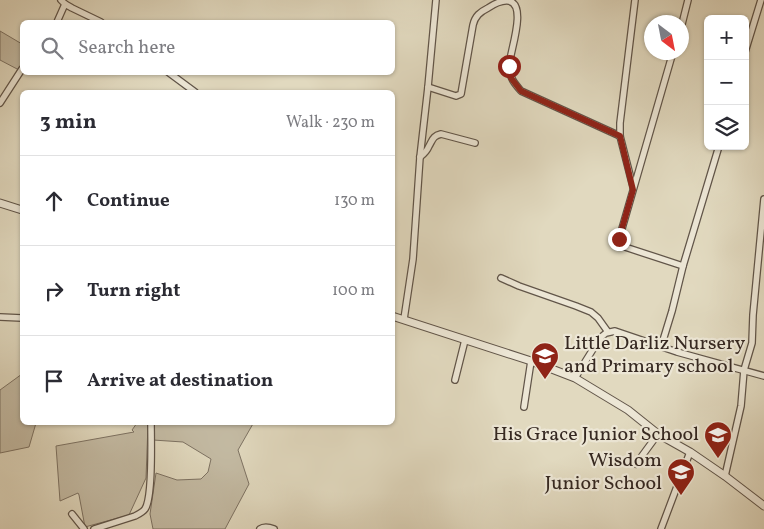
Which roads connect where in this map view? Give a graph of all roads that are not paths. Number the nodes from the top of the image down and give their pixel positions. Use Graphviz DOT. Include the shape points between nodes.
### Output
graph roads {
  1 [pos="436,0"];
  2 [pos="635,0"];
  3 [pos="688,0"];
  4 [pos="761,0"];
  5 [pos="63,2"];
  6 [pos="684,15"];
  7 [pos="58,20"];
  8 [pos="97,20"];
  9 [pos="749,39"];
  10 [pos="671,60"];
  11 [pos="20,72"];
  12 [pos="172,75"];
  13 [pos="428,87"];
  14 [pos="192,90"];
  15 [pos="0,102"];
  16 [pos="620,136"];
  17 [pos="475,144"];
  18 [pos="719,150"];
  19 [pos="420,157"];
  20 [pos="633,190"];
  21 [pos="764,198"];
  22 [pos="0,205"];
  23 [pos="20,210"];
  24 [pos="683,266"];
  25 [pos="501,278"];
  26 [pos="395,317"];
  27 [pos="20,318"];
  28 [pos="0,319"];
  29 [pos="404,320"];
  30 [pos="608,332"];
  31 [pos="465,340"];
  32 [pos="661,346"];
  33 [pos="531,361"];
  34 [pos="744,370"];
  35 [pos="764,376"];
  36 [pos="575,378"];
  37 [pos="455,380"];
  38 [pos="524,407"];
  39 [pos="151,425"];
  40 [pos="658,434"];
  41 [pos="690,452"];
  42 [pos="636,464"];
  43 [pos="725,476"];
  44 [pos="764,506"];
  45 [pos="72,514"];
  46 [pos="84,529"];
  47 [pos="94,529"];
  48 [pos="260,529"];
  49 [pos="274,529"];
  50 [pos="661,529"];
  1 -- 13 [label="street"];
  2 -- 16 [label="street"];
  3 -- 6 [label="street"];
  4 -- 9 [label="street"];
  5 -- 7 [label="street"];
  5 -- 8 [label="street"];
  10 -- 20 [label="street"];
  11 -- 15 [label="street"];
  12 -- 14 [label="street"];
  13 -- 16 [label="street" via="456,96 461,94 475,18 480,12 507,0 514,2 518,11 509,66 514,84 521,91"];
  13 -- 19 [label="street"];
  16 -- 20 [label="street"];
  17 -- 19 [label="street" via="438,134"];
  18 -- 24 [label="street"];
  19 -- 29 [label="street" via="413,259"];
  20 -- 24 [label="street" via="620,242 625,247"];
  21 -- 34 [label="street" via="752,343"];
  22 -- 23 [label="street"];
  24 -- 32 [label="street"];
  25 -- 30 [label="street" via="591,312"];
  26 -- 29 [label="street"];
  27 -- 28 [label="street"];
  29 -- 31 [label="street"];
  30 -- 32 [label="street" via="615,331"];
  30 -- 36 [label="street" via="597,343"];
  31 -- 33 [label="street"];
  31 -- 37 [label="street"];
  32 -- 34 [label="street"];
  33 -- 36 [label="street"];
  33 -- 38 [label="street"];
  34 -- 35 [label="street"];
  34 -- 43 [label="street" via="741,406"];
  36 -- 40 [label="street" via="628,410"];
  39 -- 47 [label="street" via="146,508 136,516"];
  40 -- 41 [label="street"];
  40 -- 42 [label="street"];
  41 -- 43 [label="street"];
  41 -- 50 [label="street"];
  43 -- 44 [label="street"];
  45 -- 46 [label="street"];
  48 -- 49 [label="street"];
}
